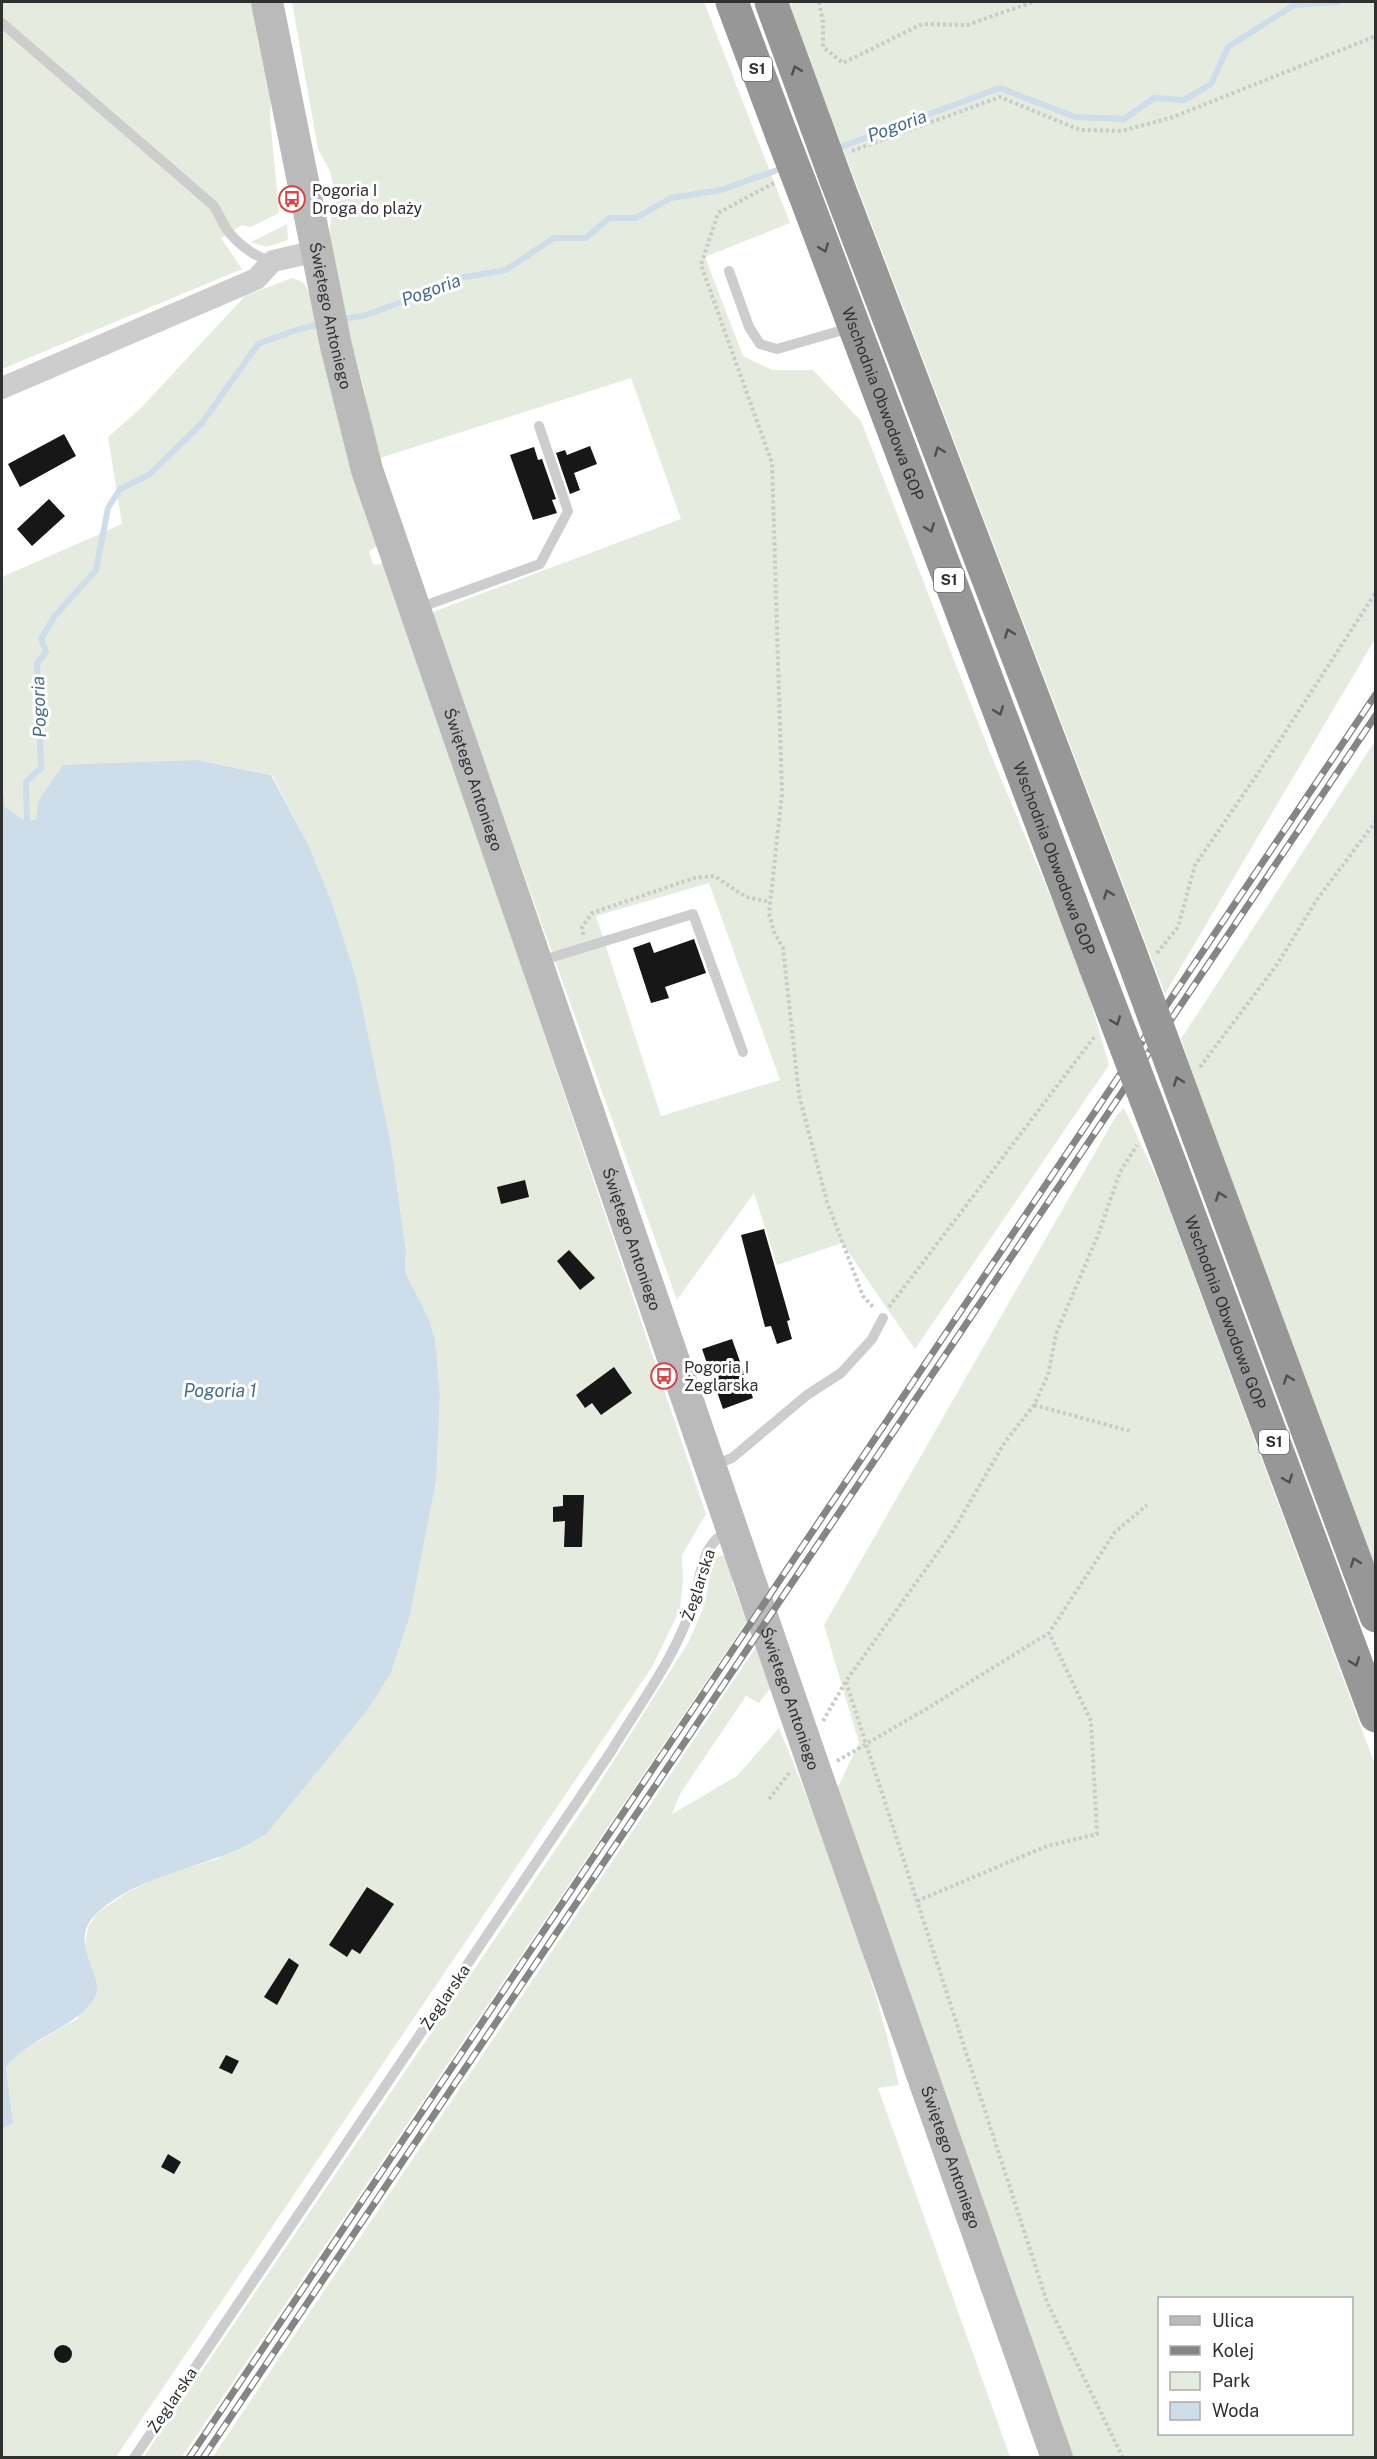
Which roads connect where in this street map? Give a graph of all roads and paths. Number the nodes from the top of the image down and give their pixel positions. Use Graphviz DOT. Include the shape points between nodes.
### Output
graph roads {
  1 [pos="267,2"];
  2 [pos="732,2"];
  3 [pos="771,2"];
  4 [pos="819,2"];
  5 [pos="1033,2"];
  6 [pos="2,23"];
  7 [pos="1376,36"];
  8 [pos="852,152"];
  9 [pos="791,187"];
  10 [pos="317,251"];
  11 [pos="273,261"];
  12 [pos="729,271"];
  13 [pos="854,326"];
  14 [pos="2,388"];
  15 [pos="539,426"];
  16 [pos="415,609"];
  17 [pos="1376,821"];
  18 [pos="770,902"];
  19 [pos="584,948"];
  20 [pos="536,962"];
  21 [pos="743,1052"];
  22 [pos="1195,1074"];
  23 [pos="1140,1142"];
  24 [pos="883,1318"];
  25 [pos="1035,1405"];
  26 [pos="1130,1431"];
  27 [pos="710,1466"];
  28 [pos="1147,1505"];
  29 [pos="732,1530"];
  30 [pos="1376,1616"];
  31 [pos="1048,1633"];
  32 [pos="846,1681"];
  33 [pos="1376,1716"];
  34 [pos="866,1744"];
  35 [pos="812,1761"];
  36 [pos="917,1901"];
  37 [pos="134,2457"];
  38 [pos="1057,2457"];
  39 [pos="1123,2457"];
  1 -- 10 [label="street, Świętego Antoniego"];
  2 -- 9 [label="highway, Wschodnia Obwodowa GOP / S1, bridge" via="782,136"];
  30 -- 3 [label="highway, S1, one-way, bridge" via="1129,948"];
  4 -- 5 [label="path" via="823,47 843,63 922,24 967,25"];
  6 -- 11 [label="lane" via="213,205 228,231 240,242 257,256"];
  7 -- 8 [label="path" via="1173,117 1122,131 1080,130 1000,97"];
  9 -- 13 [label="highway, Wschodnia Obwodowa GOP / S1, one-way"];
  9 -- 18 [label="path" via="718,213 701,265 772,463 782,794"];
  10 -- 11 [label="street"];
  10 -- 16 [label="street, Świętego Antoniego" via="359,443"];
  11 -- 14 [label="street" via="256,279"];
  12 -- 13 [label="lane" via="749,327 760,344 777,349"];
  13 -- 33 [label="highway, Wschodnia Obwodowa GOP / S1, one-way, bridge"];
  15 -- 16 [label="lane" via="568,510 540,564"];
  16 -- 20 [label="street, Świętego Antoniego"];
  17 -- 22 [label="path" via="1317,898 1276,966"];
  18 -- 19 [label="path" via="746,897 714,876 694,878 592,912 582,927"];
  18 -- 24 [label="path" via="774,932 783,948 799,1095 827,1203 863,1296"];
  19 -- 20 [label="lane"];
  19 -- 21 [label="lane" via="693,914"];
  20 -- 27 [label="street, Świętego Antoniego"];
  23 -- 25 [label="path" via="1120,1172 1056,1334 1048,1375"];
  24 -- 27 [label="lane" via="872,1339 840,1373 807,1395 732,1458"];
  25 -- 26 [label="path"];
  25 -- 32 [label="path" via="1005,1442 953,1532"];
  27 -- 29 [label="street, Świętego Antoniego"];
  28 -- 31 [label="path" via="1115,1532"];
  29 -- 35 [label="street, Świętego Antoniego"];
  29 -- 37 [label="lane, Żeglarska" via="716,1537 706,1551 682,1631 612,1750"];
  31 -- 34 [label="path"];
  31 -- 36 [label="path" via="1091,1721 1097,1834 1047,1846"];
  32 -- 34 [label="path"];
  32 -- 35 [label="path"];
  34 -- 35 [label="path"];
  34 -- 36 [label="path"];
  35 -- 38 [label="street, Świętego Antoniego"];
  36 -- 39 [label="path" via="1047,2302"];
}
